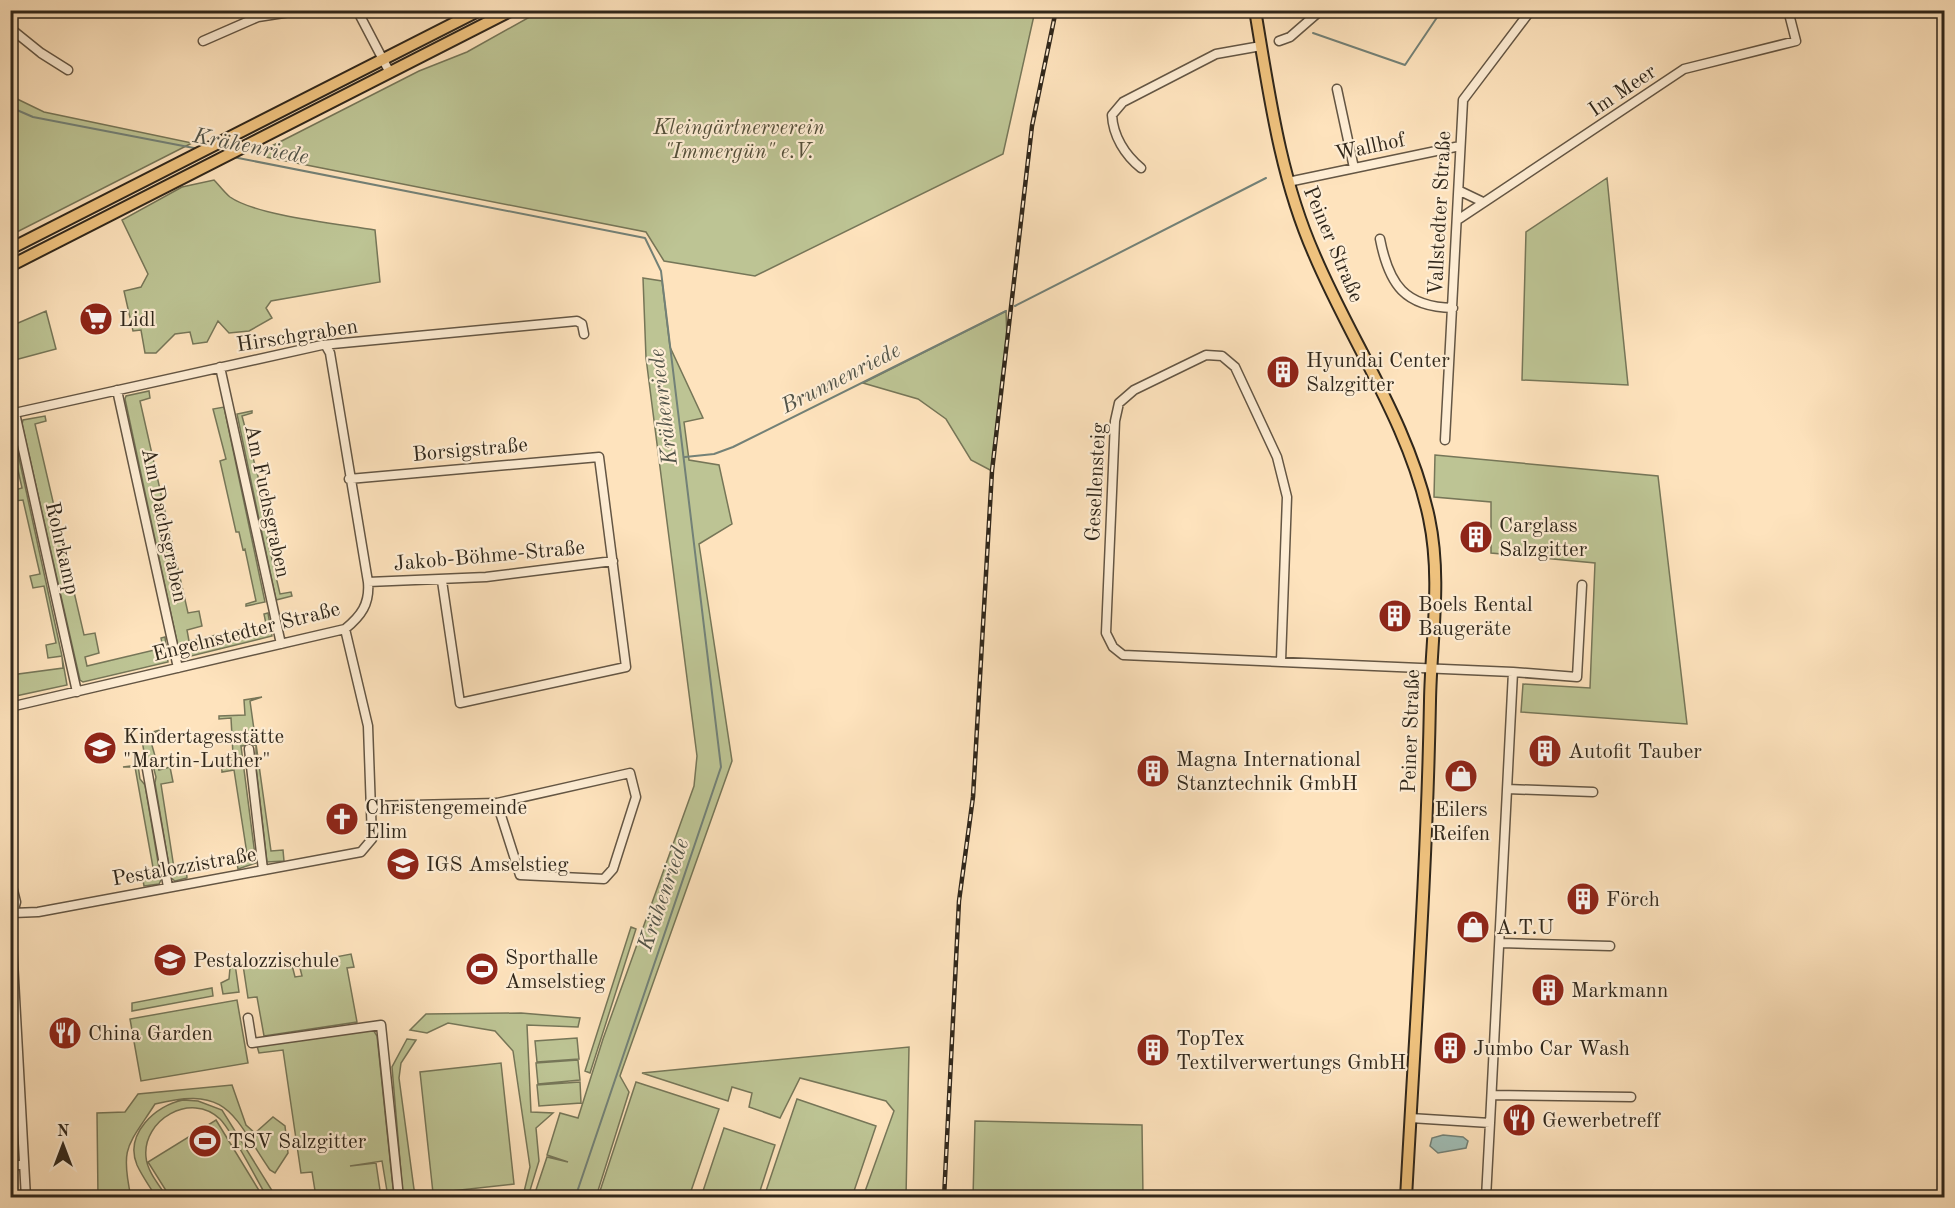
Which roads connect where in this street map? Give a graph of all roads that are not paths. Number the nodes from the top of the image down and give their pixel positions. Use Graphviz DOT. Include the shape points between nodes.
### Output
graph roads {
  1 [pos="303,10"];
  2 [pos="357,10"];
  3 [pos="480,10"];
  4 [pos="512,10"];
  5 [pos="1255,10"];
  6 [pos="1321,10"];
  7 [pos="1531,10"];
  8 [pos="1788,10"];
  9 [pos="10,28"];
  10 [pos="203,41"];
  11 [pos="1279,41"];
  12 [pos="1261,46"];
  13 [pos="384,60"];
  14 [pos="68,70"];
  15 [pos="390,73"];
  16 [pos="1337,89"];
  17 [pos="1460,146"];
  18 [pos="1141,168"];
  19 [pos="1354,168"];
  20 [pos="1288,182"];
  21 [pos="1460,190"];
  22 [pos="111,200"];
  23 [pos="1483,202"];
  24 [pos="118,212"];
  25 [pos="1459,219"];
  26 [pos="1380,239"];
  27 [pos="10,249"];
  28 [pos="10,266"];
  29 [pos="1453,308"];
  30 [pos="584,334"];
  31 [pos="326,346"];
  32 [pos="220,367"];
  33 [pos="117,390"];
  34 [pos="13,413"];
  35 [pos="1444,440"];
  36 [pos="349,479"];
  37 [pos="613,561"];
  38 [pos="442,581"];
  39 [pos="368,582"];
  40 [pos="1582,585"];
  41 [pos="345,629"];
  42 [pos="281,644"];
  43 [pos="1281,661"];
  44 [pos="178,668"];
  45 [pos="1431,669"];
  46 [pos="1513,672"];
  47 [pos="77,692"];
  48 [pos="10,707"];
  49 [pos="249,749"];
  50 [pos="147,769"];
  51 [pos="1507,789"];
  52 [pos="1593,792"];
  53 [pos="497,803"];
  54 [pos="371,806"];
  55 [pos="263,870"];
  56 [pos="10,878"];
  57 [pos="168,887"];
  58 [pos="12,909"];
  59 [pos="1501,943"];
  60 [pos="1610,946"];
  61 [pos="248,1018"];
  62 [pos="1492,1095"];
  63 [pos="1630,1098"];
  64 [pos="1410,1118"];
  65 [pos="1490,1123"];
  66 [pos="10,1165"];
  67 [pos="24,1165"];
  68 [pos="26,1197"];
  69 [pos="399,1197"];
  70 [pos="1406,1197"];
  71 [pos="1486,1197"];
  1 -- 10 [label="street" via="258,17"];
  2 -- 13 [label="street"];
  3 -- 13 [label="main road"];
  4 -- 15 [label="main road"];
  5 -- 12 [label="main road, Peiner Straße"];
  6 -- 11 [label="street" via="1290,37"];
  7 -- 17 [label="street, Vallstedter Straße" via="1466,94"];
  8 -- 23 [label="street, Im Meer" via="1796,41 1684,69"];
  9 -- 14 [label="street"];
  12 -- 18 [label="street" via="1216,54 1123,102 1112,115 1113,126 1127,156"];
  12 -- 20 [label="main road, Peiner Straße"];
  13 -- 15 [label="street"];
  13 -- 22 [label="main road"];
  15 -- 24 [label="main road"];
  16 -- 19 [label="street"];
  17 -- 19 [label="street, Wallhof"];
  17 -- 21 [label="street, Vallstedter Straße"];
  19 -- 20 [label="street, Wallhof"];
  20 -- 45 [label="main road, Peiner Straße" via="1313,253 1388,406 1417,475 1429,518 1436,575"];
  21 -- 23 [label="street"];
  21 -- 25 [label="street, Vallstedter Straße"];
  22 -- 24 [label="street"];
  22 -- 27 [label="main road"];
  23 -- 25 [label="street, Im Meer"];
  24 -- 28 [label="main road"];
  25 -- 29 [label="street, Vallstedter Straße"];
  26 -- 29 [label="street" via="1383,257 1399,288 1415,303"];
  29 -- 35 [label="street, Vallstedter Straße"];
  30 -- 31 [label="street, Hirschgraben" via="577,321"];
  31 -- 32 [label="street, Hirschgraben"];
  31 -- 36 [label="street, Engelnstedter Straße"];
  32 -- 33 [label="street, Hirschgraben"];
  32 -- 42 [label="street, Am Fuchsgraben"];
  33 -- 34 [label="street, Hirschgraben"];
  33 -- 44 [label="street, Am Dachsgraben"];
  34 -- 47 [label="street, Rohrkamp"];
  36 -- 37 [label="street, Borsigstraße" via="595,456 601,462"];
  36 -- 39 [label="street, Engelnstedter Straße"];
  37 -- 38 [label="street, Jakob-Böhme-Straße"];
  37 -- 38 [label="street" via="626,667 460,703"];
  38 -- 39 [label="street, Jakob-Böhme-Straße"];
  39 -- 41 [label="street, Engelnstedter Straße" via="364,609"];
  40 -- 46 [label="street, Gesellensteig" via="1577,677"];
  41 -- 42 [label="street, Engelnstedter Straße"];
  41 -- 54 [label="street" via="368,726"];
  42 -- 44 [label="street, Engelnstedter Straße"];
  43 -- 43 [label="street, Gesellensteig" via="1123,655 1113,647 1106,633 1119,403 1134,390 1206,355 1222,356 1235,367 1277,457 1287,497"];
  43 -- 45 [label="street, Gesellensteig"];
  44 -- 47 [label="street, Engelnstedter Straße"];
  45 -- 46 [label="street, Gesellensteig"];
  45 -- 64 [label="main road, Peiner Straße"];
  46 -- 51 [label="street"];
  47 -- 48 [label="street, Engelnstedter Straße"];
  49 -- 55 [label="street"];
  50 -- 57 [label="street"];
  51 -- 52 [label="street"];
  51 -- 59 [label="street"];
  53 -- 53 [label="street" via="630,773 636,796 613,869 604,879 520,874"];
  53 -- 54 [label="street"];
  54 -- 55 [label="street, Pestalozzistraße" via="372,839 361,852"];
  55 -- 57 [label="street, Pestalozzistraße"];
  56 -- 58 [label="street" via="16,902"];
  57 -- 58 [label="street, Pestalozzistraße" via="38,912"];
  58 -- 67 [label="street"];
  59 -- 60 [label="street"];
  59 -- 62 [label="street"];
  61 -- 69 [label="street" via="252,1043 381,1025"];
  62 -- 63 [label="street"];
  62 -- 65 [label="street"];
  64 -- 65 [label="street"];
  64 -- 70 [label="main road, Peiner Straße"];
  65 -- 71 [label="street"];
  66 -- 67 [label="street"];
  67 -- 68 [label="street"];
}
